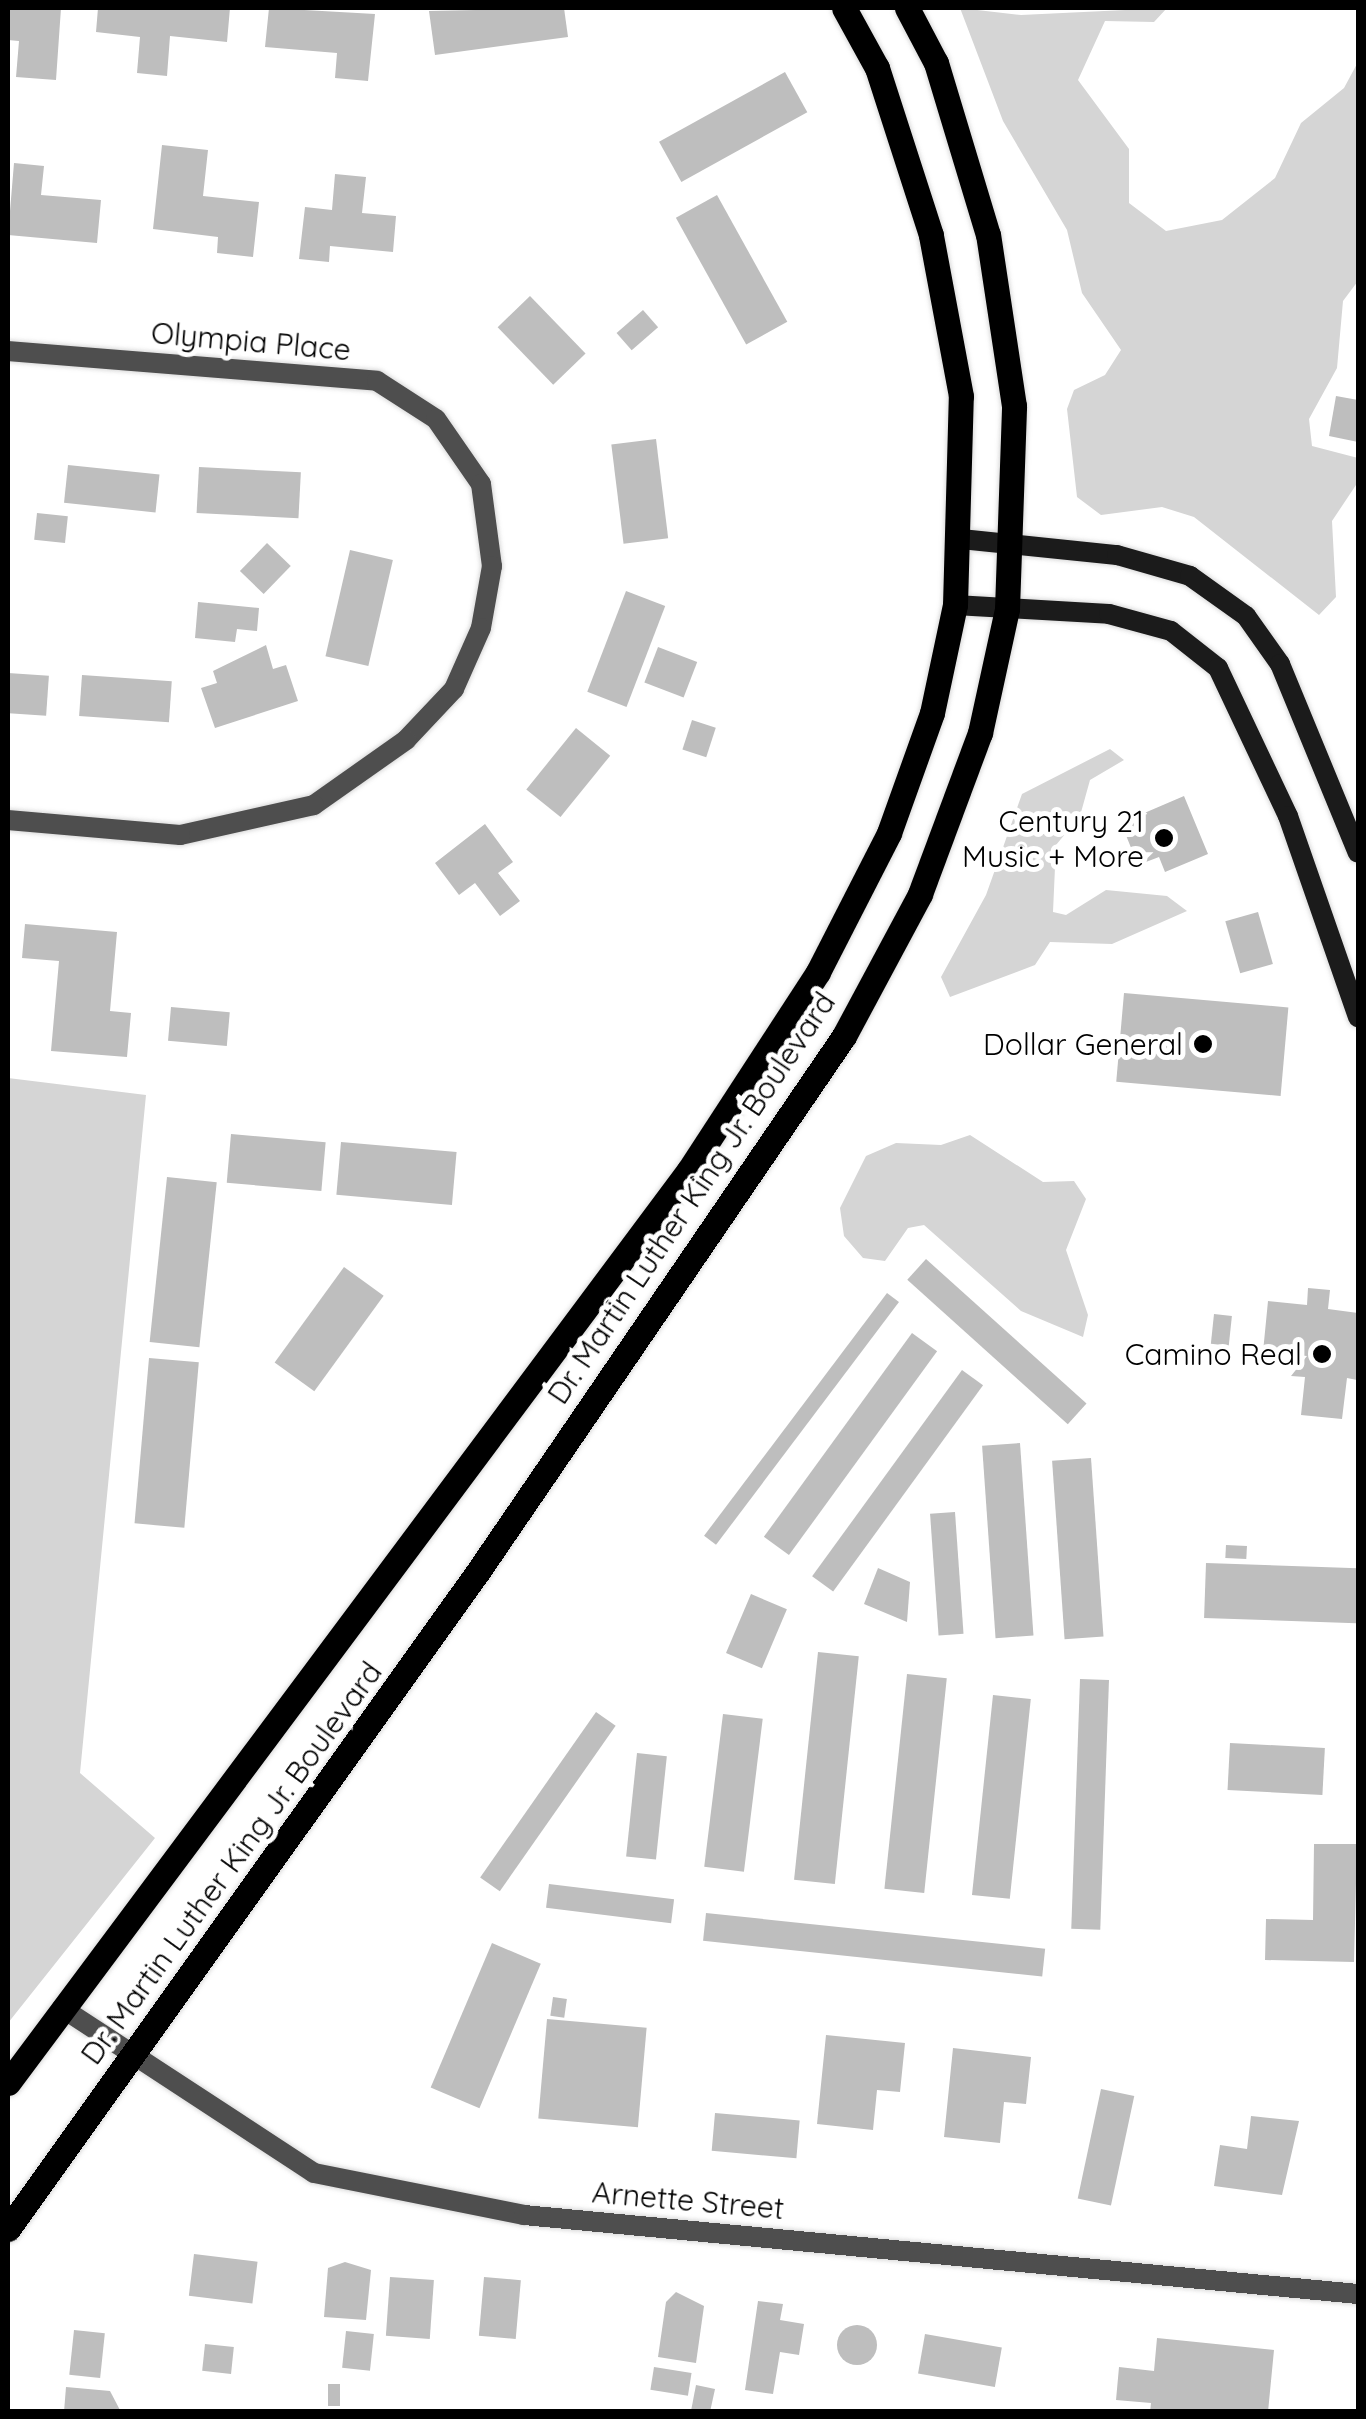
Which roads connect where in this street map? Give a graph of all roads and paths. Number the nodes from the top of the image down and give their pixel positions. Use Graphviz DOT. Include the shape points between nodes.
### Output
graph roads {
  1 [pos="844,8"];
  2 [pos="907,8"];
  3 [pos="8,351"];
  4 [pos="961,538"];
  5 [pos="1014,542"];
  6 [pos="954,605"];
  7 [pos="1007,609"];
  8 [pos="8,820"];
  9 [pos="1358,853"];
  10 [pos="1358,1018"];
  11 [pos="62,2008"];
  12 [pos="135,2053"];
  13 [pos="8,2083"];
  14 [pos="8,2229"];
  15 [pos="1358,2294"];
  1 -- 4 [label="main road, Dr. Martin Luther King Jr. Boulevard" via="876,68 932,235 961,396"];
  2 -- 5 [label="main road, Dr. Martin Luther King Jr. Boulevard" via="936,63 988,234 1014,406"];
  3 -- 8 [label="street, Olympia Place" via="377,381 436,418 481,484 492,566 481,628 454,689 406,740 314,805 180,835"];
  4 -- 5 [label="street"];
  4 -- 6 [label="main road, Dr. Martin Luther King Jr. Boulevard"];
  5 -- 7 [label="main road, Dr. Martin Luther King Jr. Boulevard"];
  5 -- 9 [label="street" via="1190,576 1246,616 1280,664"];
  6 -- 7 [label="street"];
  6 -- 11 [label="main road, Dr. Martin Luther King Jr. Boulevard" via="932,713 890,833 818,972 689,1170"];
  7 -- 10 [label="street" via="1110,614 1171,631 1218,668 1286,811"];
  7 -- 12 [label="main road, Dr. Martin Luther King Jr. Boulevard" via="980,733 920,894 844,1036"];
  11 -- 12 [label="street, Arnette Street"];
  11 -- 13 [label="main road, Dr. Martin Luther King Jr. Boulevard"];
  12 -- 14 [label="main road, Dr. Martin Luther King Jr. Boulevard"];
  12 -- 15 [label="street, Arnette Street" via="314,2173 375,2186 524,2214"];
}
